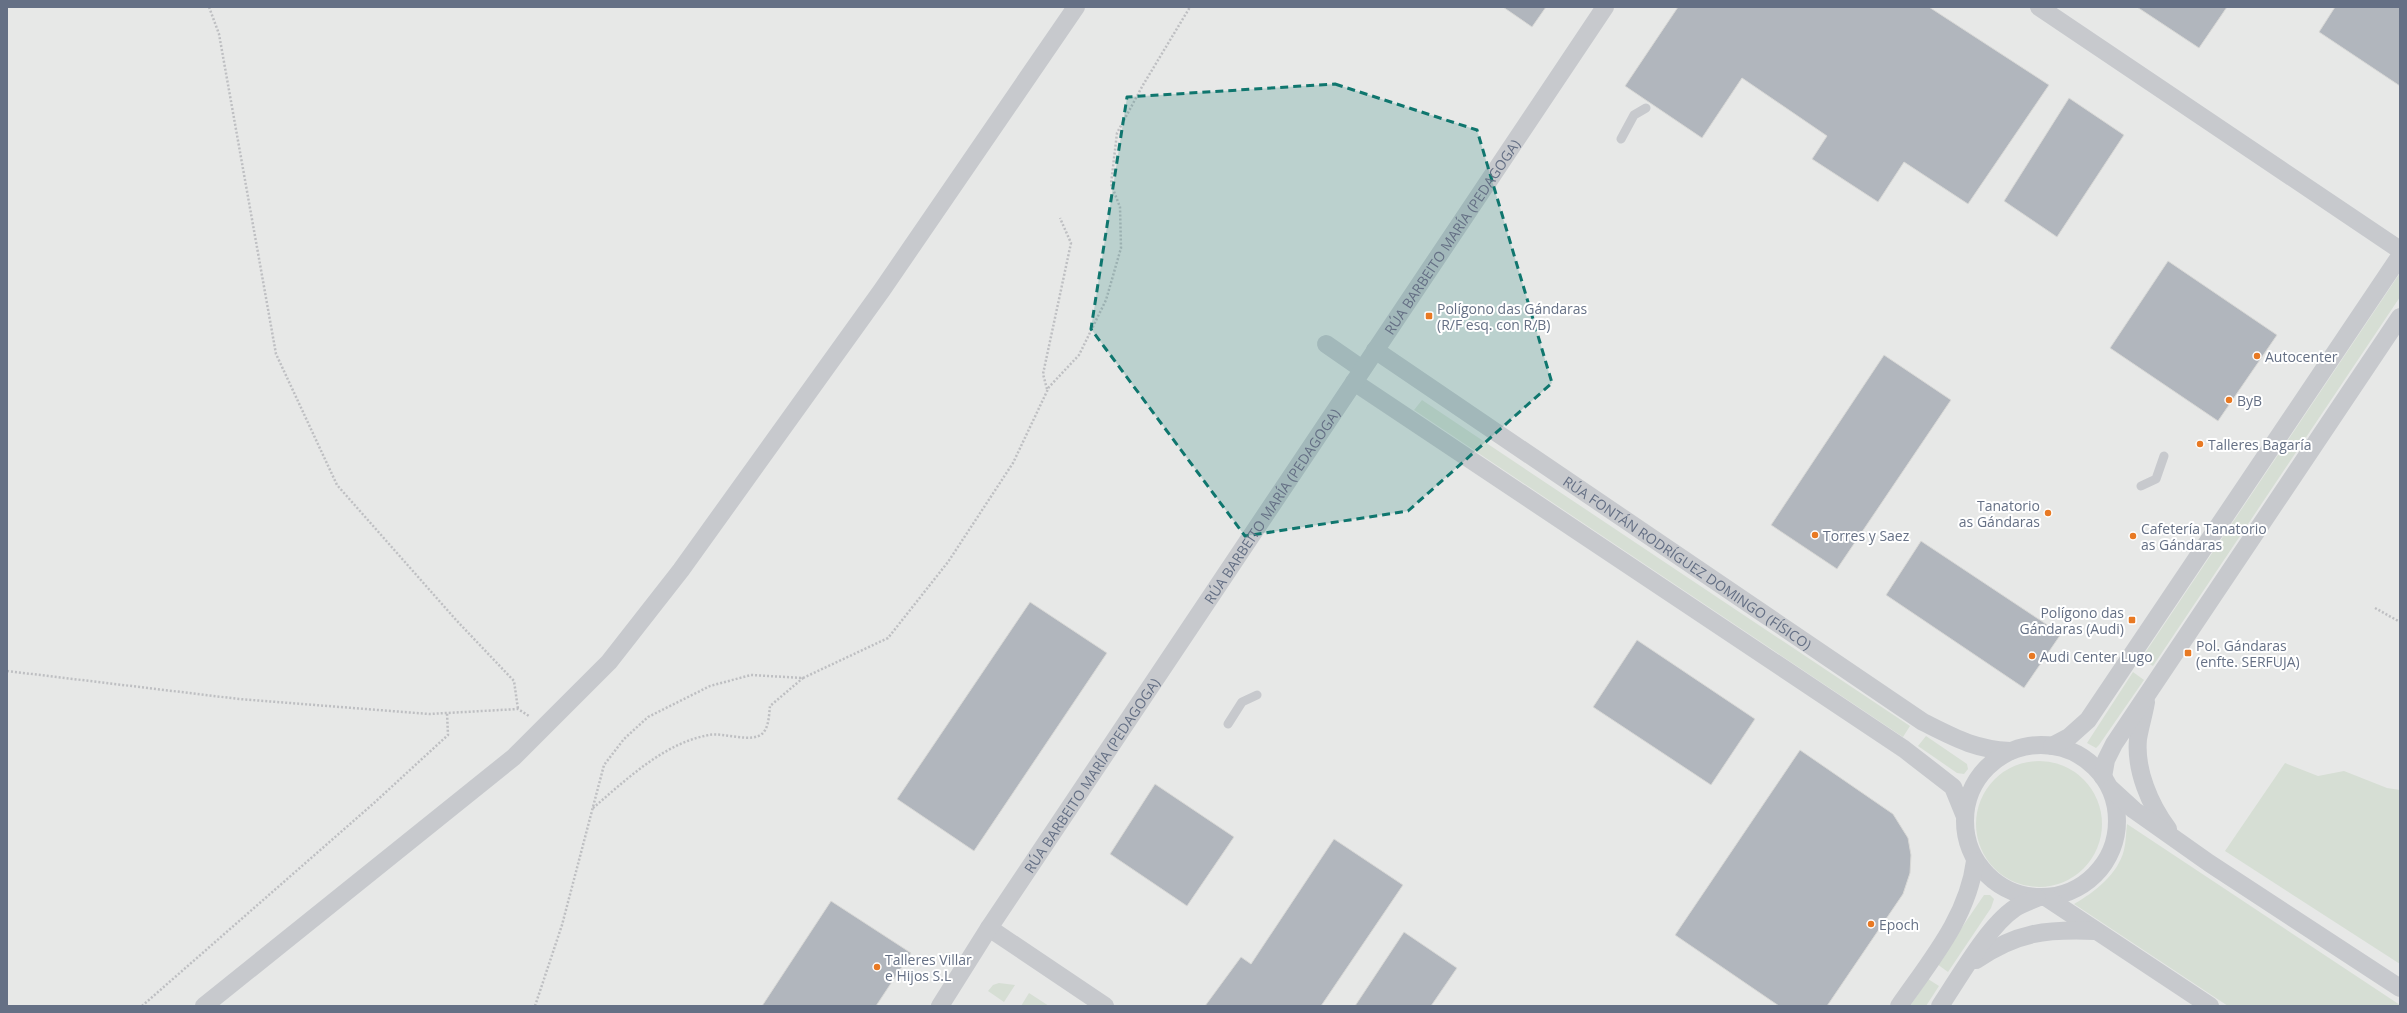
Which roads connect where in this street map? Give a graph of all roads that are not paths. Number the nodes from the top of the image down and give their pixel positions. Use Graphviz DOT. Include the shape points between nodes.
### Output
graph roads {
  1 [pos="1076,7"];
  2 [pos="1605,7"];
  3 [pos="2039,7"];
  4 [pos="1646,108"];
  5 [pos="1621,139"];
  6 [pos="2400,250"];
  7 [pos="2400,256"];
  8 [pos="2400,317"];
  9 [pos="1326,344"];
  10 [pos="1375,350"];
  11 [pos="1358,376"];
  12 [pos="2164,456"];
  13 [pos="2140,486"];
  14 [pos="2148,693"];
  15 [pos="1257,695"];
  16 [pos="1228,724"];
  17 [pos="2052,746"];
  18 [pos="2010,751"];
  19 [pos="2106,782"];
  20 [pos="1964,814"];
  21 [pos="2177,841"];
  22 [pos="1975,861"];
  23 [pos="2042,898"];
  24 [pos="989,928"];
  25 [pos="2096,931"];
  26 [pos="1967,966"];
  27 [pos="2400,988"];
  28 [pos="204,1006"];
  29 [pos="940,1006"];
  30 [pos="1105,1006"];
  31 [pos="1899,1006"];
  32 [pos="1940,1006"];
  33 [pos="2210,1006"];
  1 -- 28 [label="street" via="882,290 681,570 609,662 514,757"];
  2 -- 10 [label="street, RÚA BARBEITO MARÍA (PEDAGOGA)"];
  3 -- 6 [label="street"];
  4 -- 5 [label="lane" via="1634,115"];
  7 -- 17 [label="street" via="2088,720 2069,737"];
  8 -- 14 [label="street"];
  9 -- 11 [label="street"];
  10 -- 11 [label="street, RÚA BARBEITO MARÍA (PEDAGOGA)"];
  10 -- 18 [label="street, RÚA FONTÁN RODRÍGUEZ DOMINGO (FÍSICO)" via="1923,722 1969,745 1989,750"];
  11 -- 20 [label="street" via="1904,749 1953,787"];
  11 -- 24 [label="street, RÚA BARBEITO MARÍA (PEDAGOGA)"];
  12 -- 13 [label="lane" via="2156,479"];
  14 -- 19 [label="street" via="2106,760"];
  14 -- 21 [label="street" via="2138,740 2142,780 2156,813"];
  15 -- 16 [label="lane" via="1242,702"];
  17 -- 18 [label="street" via="2031,746"];
  17 -- 19 [label="street" via="2081,756"];
  18 -- 20 [label="street" via="1996,759 1977,778"];
  19 -- 21 [label="street" via="2134,810"];
  19 -- 23 [label="street" via="2116,805 2117,823 2115,842 2108,859 2097,874 2082,886 2065,894"];
  20 -- 22 [label="street" via="1964,830"];
  21 -- 27 [label="street"];
  22 -- 23 [label="street" via="1991,880 2013,893"];
  22 -- 31 [label="street" via="1972,880 1952,928"];
  23 -- 25 [label="street"];
  23 -- 26 [label="street" via="2015,908 2000,921"];
  24 -- 29 [label="street, RÚA BARBEITO MARÍA (PEDAGOGA)"];
  24 -- 30 [label="street"];
  25 -- 26 [label="street" via="2036,933 2000,944"];
  25 -- 33 [label="street"];
  26 -- 32 [label="street"];
}
